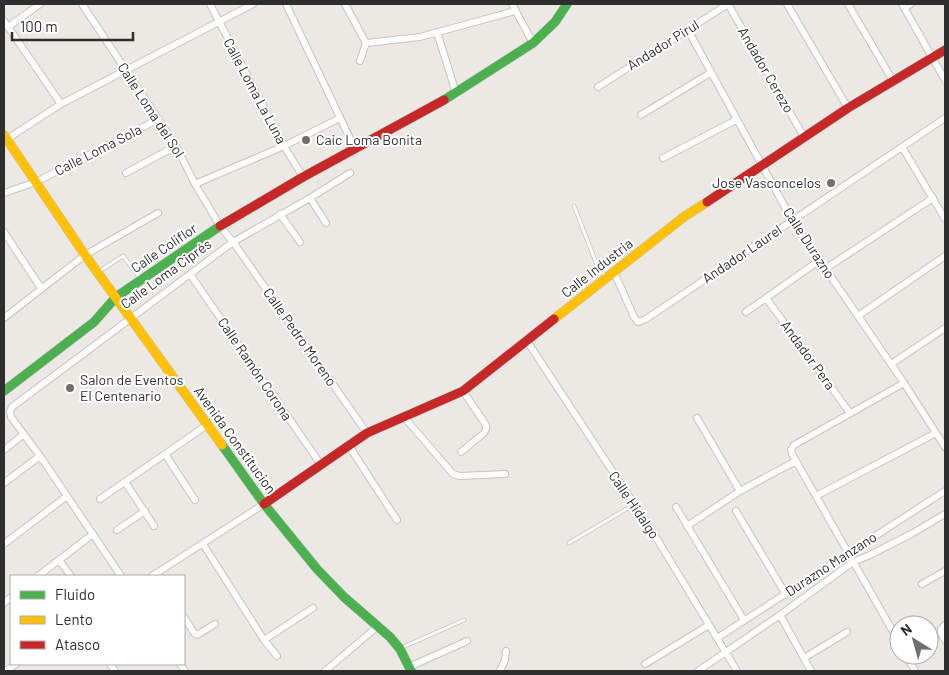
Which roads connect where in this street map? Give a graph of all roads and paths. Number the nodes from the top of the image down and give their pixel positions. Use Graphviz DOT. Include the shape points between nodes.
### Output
graph roads {
  1 [pos="40,4"];
  2 [pos="82,4"];
  3 [pos="210,4"];
  4 [pos="253,4"];
  5 [pos="286,4"];
  6 [pos="344,4"];
  7 [pos="512,4"];
  8 [pos="567,4"];
  9 [pos="728,4"];
  10 [pos="787,4"];
  11 [pos="848,4"];
  12 [pos="911,4"];
  13 [pos="903,6"];
  14 [pos="515,11"];
  15 [pos="219,22"];
  16 [pos="6,24"];
  17 [pos="688,30"];
  18 [pos="437,32"];
  19 [pos="533,42"];
  20 [pos="366,43"];
  21 [pos="945,50"];
  22 [pos="933,58"];
  23 [pos="360,61"];
  24 [pos="126,70"];
  25 [pos="710,73"];
  26 [pos="945,80"];
  27 [pos="894,81"];
  28 [pos="598,87"];
  29 [pos="456,93"];
  30 [pos="61,104"];
  31 [pos="848,108"];
  32 [pos="641,115"];
  33 [pos="340,118"];
  34 [pos="945,118"];
  35 [pos="159,119"];
  36 [pos="736,120"];
  37 [pos="5,137"];
  38 [pos="804,137"];
  39 [pos="176,146"];
  40 [pos="284,146"];
  41 [pos="902,147"];
  42 [pos="355,149"];
  43 [pos="663,158"];
  44 [pos="762,164"];
  45 [pos="126,173"];
  46 [pos="350,173"];
  47 [pos="303,177"];
  48 [pos="36,182"];
  49 [pos="195,184"];
  50 [pos="4,193"];
  51 [pos="310,198"];
  52 [pos="933,198"];
  53 [pos="574,206"];
  54 [pos="158,213"];
  55 [pos="280,214"];
  56 [pos="945,219"];
  57 [pos="792,220"];
  58 [pos="326,223"];
  59 [pos="220,226"];
  60 [pos="4,232"];
  61 [pos="233,242"];
  62 [pos="300,242"];
  63 [pos="85,255"];
  64 [pos="945,256"];
  65 [pos="820,260"];
  66 [pos="826,268"];
  67 [pos="98,272"];
  68 [pos="190,274"];
  69 [pos="610,275"];
  70 [pos="141,280"];
  71 [pos="41,288"];
  72 [pos="116,297"];
  73 [pos="766,298"];
  74 [pos="746,312"];
  75 [pos="858,316"];
  76 [pos="4,318"];
  77 [pos="129,318"];
  78 [pos="945,328"];
  79 [pos="527,341"];
  80 [pos="891,364"];
  81 [pos="904,383"];
  82 [pos="4,391"];
  83 [pos="463,391"];
  84 [pos="850,413"];
  85 [pos="404,417"];
  86 [pos="697,418"];
  87 [pos="207,425"];
  88 [pos="367,433"];
  89 [pos="936,433"];
  90 [pos="24,434"];
  91 [pos="349,446"];
  92 [pos="945,447"];
  93 [pos="4,450"];
  94 [pos="461,452"];
  95 [pos="165,454"];
  96 [pos="40,456"];
  97 [pos="796,461"];
  98 [pos="321,465"];
  99 [pos="505,474"];
  100 [pos="125,482"];
  101 [pos="4,483"];
  102 [pos="945,491"];
  103 [pos="740,492"];
  104 [pos="67,496"];
  105 [pos="816,496"];
  106 [pos="100,499"];
  107 [pos="195,500"];
  108 [pos="264,504"];
  109 [pos="633,505"];
  110 [pos="676,507"];
  111 [pos="736,511"];
  112 [pos="145,512"];
  113 [pos="945,514"];
  114 [pos="397,520"];
  115 [pos="154,526"];
  116 [pos="687,526"];
  117 [pos="117,530"];
  118 [pos="93,534"];
  119 [pos="569,543"];
  120 [pos="4,544"];
  121 [pos="203,544"];
  122 [pos="848,552"];
  123 [pos="60,560"];
  124 [pos="853,562"];
  125 [pos="945,571"];
  126 [pos="39,575"];
  127 [pos="70,575"];
  128 [pos="120,575"];
  129 [pos="156,575"];
  130 [pos="922,584"];
  131 [pos="785,593"];
  132 [pos="313,608"];
  133 [pos="780,615"];
  134 [pos="185,619"];
  135 [pos="464,620"];
  136 [pos="744,620"];
  137 [pos="215,624"];
  138 [pos="709,625"];
  139 [pos="889,625"];
  140 [pos="378,626"];
  141 [pos="943,627"];
  142 [pos="847,632"];
  143 [pos="717,638"];
  144 [pos="264,640"];
  145 [pos="945,640"];
  146 [pos="466,641"];
  147 [pos="400,649"];
  148 [pos="506,651"];
  149 [pos="726,653"];
  150 [pos="277,656"];
  151 [pos="804,658"];
  152 [pos="645,664"];
  153 [pos="410,669"];
  154 [pos="327,671"];
  155 [pos="500,671"];
  156 [pos="698,671"];
  157 [pos="737,671"];
  158 [pos="811,671"];
  1 -- 16 [label="street"];
  2 -- 24 [label="street, Calle Loma del Sol"];
  3 -- 15 [label="street, Calle Loma La Luna"];
  4 -- 15 [label="street"];
  5 -- 33 [label="street"];
  6 -- 20 [label="street"];
  7 -- 14 [label="street"];
  8 -- 19 [label="street" via="555,22"];
  9 -- 17 [label="street, Andador Pirul"];
  9 -- 38 [label="street, Andador Cerezo"];
  10 -- 31 [label="street"];
  11 -- 27 [label="street"];
  12 -- 13 [label="street"];
  13 -- 22 [label="street"];
  14 -- 18 [label="street"];
  14 -- 19 [label="street"];
  15 -- 24 [label="street"];
  15 -- 40 [label="street, Calle Loma La Luna"];
  16 -- 30 [label="street"];
  17 -- 25 [label="street, Calle Durazno"];
  17 -- 28 [label="street, Andador Pirul"];
  18 -- 20 [label="street"];
  18 -- 29 [label="street"];
  19 -- 29 [label="street"];
  20 -- 23 [label="street"];
  21 -- 22 [label="street, Calle Industria"];
  22 -- 26 [label="street"];
  22 -- 27 [label="street, Calle Industria"];
  24 -- 30 [label="street"];
  24 -- 35 [label="street, Calle Loma del Sol"];
  25 -- 32 [label="street"];
  25 -- 36 [label="street, Calle Durazno"];
  27 -- 31 [label="street, Calle Industria"];
  29 -- 42 [label="street"];
  30 -- 37 [label="street"];
  31 -- 38 [label="street, Calle Industria"];
  33 -- 40 [label="street"];
  33 -- 42 [label="street"];
  34 -- 41 [label="street, Andador Laurel"];
  35 -- 39 [label="street, Calle Loma del Sol"];
  35 -- 48 [label="street, Calle Loma Sola"];
  36 -- 43 [label="street"];
  36 -- 44 [label="street, Calle Durazno"];
  37 -- 48 [label="street, Avenida Constitucion"];
  38 -- 44 [label="street, Calle Industria"];
  39 -- 45 [label="street"];
  39 -- 49 [label="street, Calle Loma del Sol"];
  40 -- 47 [label="street, Calle Loma La Luna"];
  40 -- 49 [label="street"];
  41 -- 52 [label="street"];
  41 -- 57 [label="street, Andador Laurel"];
  42 -- 47 [label="street, Calle Coliflor"];
  44 -- 57 [label="street, Calle Durazno"];
  44 -- 69 [label="street, Calle Industria" via="685,216"];
  46 -- 51 [label="street, Calle Loma Ciprés"];
  47 -- 59 [label="street, Calle Coliflor"];
  48 -- 50 [label="street, Calle Loma Sola"];
  48 -- 63 [label="street, Avenida Constitucion"];
  49 -- 59 [label="street, Calle Loma del Sol"];
  51 -- 55 [label="street, Calle Loma Ciprés"];
  51 -- 58 [label="street"];
  52 -- 56 [label="street"];
  52 -- 66 [label="street"];
  53 -- 69 [label="lane" via="597,265"];
  54 -- 63 [label="street"];
  55 -- 61 [label="street, Calle Loma Ciprés"];
  55 -- 62 [label="street"];
  57 -- 65 [label="street, Calle Durazno"];
  57 -- 69 [label="street, Andador Laurel" via="638,322"];
  59 -- 61 [label="street, Calle Loma del Sol"];
  59 -- 70 [label="street, Calle Coliflor"];
  60 -- 71 [label="street"];
  61 -- 68 [label="street, Calle Loma Ciprés"];
  61 -- 88 [label="street, Calle Pedro Moreno"];
  63 -- 67 [label="street, Avenida Constitucion"];
  63 -- 71 [label="street"];
  64 -- 75 [label="street"];
  65 -- 66 [label="street, Calle Durazno"];
  65 -- 73 [label="street"];
  66 -- 75 [label="street, Calle Durazno"];
  67 -- 70 [label="lane" via="123,256"];
  67 -- 72 [label="street, Avenida Constitucion"];
  68 -- 77 [label="street, Calle Loma Ciprés"];
  68 -- 98 [label="street, Calle Ramón Corona"];
  69 -- 79 [label="street, Calle Industria"];
  70 -- 72 [label="street, Calle Coliflor"];
  71 -- 76 [label="street"];
  72 -- 77 [label="street, Avenida Constitucion"];
  72 -- 82 [label="street, Calle Coliflor" via="94,322"];
  73 -- 74 [label="street"];
  73 -- 84 [label="street, Andador Pera"];
  75 -- 80 [label="street, Calle Durazno"];
  77 -- 87 [label="street, Avenida Constitucion"];
  77 -- 90 [label="street, Calle Loma Ciprés" via="12,406 12,417"];
  78 -- 80 [label="street"];
  79 -- 83 [label="street, Calle Industria"];
  79 -- 109 [label="street, Calle Hidalgo"];
  80 -- 81 [label="street, Calle Durazno"];
  81 -- 84 [label="street"];
  81 -- 89 [label="street, Calle Durazno"];
  83 -- 85 [label="street, Calle Industria"];
  83 -- 94 [label="street" via="486,429"];
  84 -- 97 [label="street" via="794,445 791,450"];
  85 -- 88 [label="street, Calle Industria"];
  85 -- 99 [label="street" via="453,474"];
  86 -- 103 [label="street"];
  87 -- 95 [label="street"];
  87 -- 108 [label="street, Avenida Constitucion"];
  88 -- 91 [label="street, Calle Industria"];
  89 -- 92 [label="street, Calle Durazno"];
  89 -- 105 [label="street"];
  90 -- 93 [label="street"];
  90 -- 96 [label="street"];
  91 -- 98 [label="street, Calle Industria"];
  91 -- 114 [label="street"];
  95 -- 100 [label="street"];
  95 -- 107 [label="street"];
  96 -- 101 [label="street"];
  96 -- 104 [label="street"];
  97 -- 103 [label="street"];
  97 -- 105 [label="street"];
  98 -- 108 [label="street, Calle Industria"];
  100 -- 106 [label="street"];
  100 -- 112 [label="street"];
  102 -- 122 [label="street, Durazno Manzano"];
  103 -- 116 [label="street"];
  104 -- 118 [label="street"];
  104 -- 120 [label="street"];
  105 -- 122 [label="street"];
  108 -- 121 [label="street"];
  108 -- 140 [label="street, Avenida Constitucion" via="344,597"];
  109 -- 119 [label="lane"];
  109 -- 138 [label="street, Calle Hidalgo" via="657,538"];
  110 -- 116 [label="street"];
  111 -- 131 [label="street"];
  112 -- 115 [label="street"];
  112 -- 117 [label="street"];
  113 -- 124 [label="street" via="913,534"];
  116 -- 136 [label="street"];
  118 -- 123 [label="street"];
  118 -- 128 [label="street"];
  121 -- 129 [label="street"];
  121 -- 144 [label="street"];
  122 -- 124 [label="street"];
  122 -- 131 [label="street, Durazno Manzano"];
  123 -- 126 [label="street"];
  123 -- 127 [label="street"];
  124 -- 133 [label="street"];
  124 -- 139 [label="street"];
  125 -- 130 [label="street"];
  131 -- 136 [label="street, Durazno Manzano"];
  132 -- 144 [label="street"];
  133 -- 149 [label="street"];
  133 -- 151 [label="street"];
  134 -- 137 [label="street" via="197,635"];
  135 -- 147 [label="lane"];
  136 -- 143 [label="street, Durazno Manzano"];
  138 -- 143 [label="street, Calle Hidalgo"];
  138 -- 152 [label="street"];
  140 -- 147 [label="street, Avenida Constitucion"];
  140 -- 154 [label="street"];
  141 -- 145 [label="street" via="941,633"];
  142 -- 151 [label="street"];
  143 -- 149 [label="street, Calle Hidalgo"];
  144 -- 150 [label="street"];
  146 -- 153 [label="street"];
  147 -- 153 [label="street, Avenida Constitucion"];
  148 -- 155 [label="street"];
  149 -- 156 [label="street"];
  149 -- 157 [label="street, Calle Hidalgo"];
  151 -- 158 [label="street"];
}
